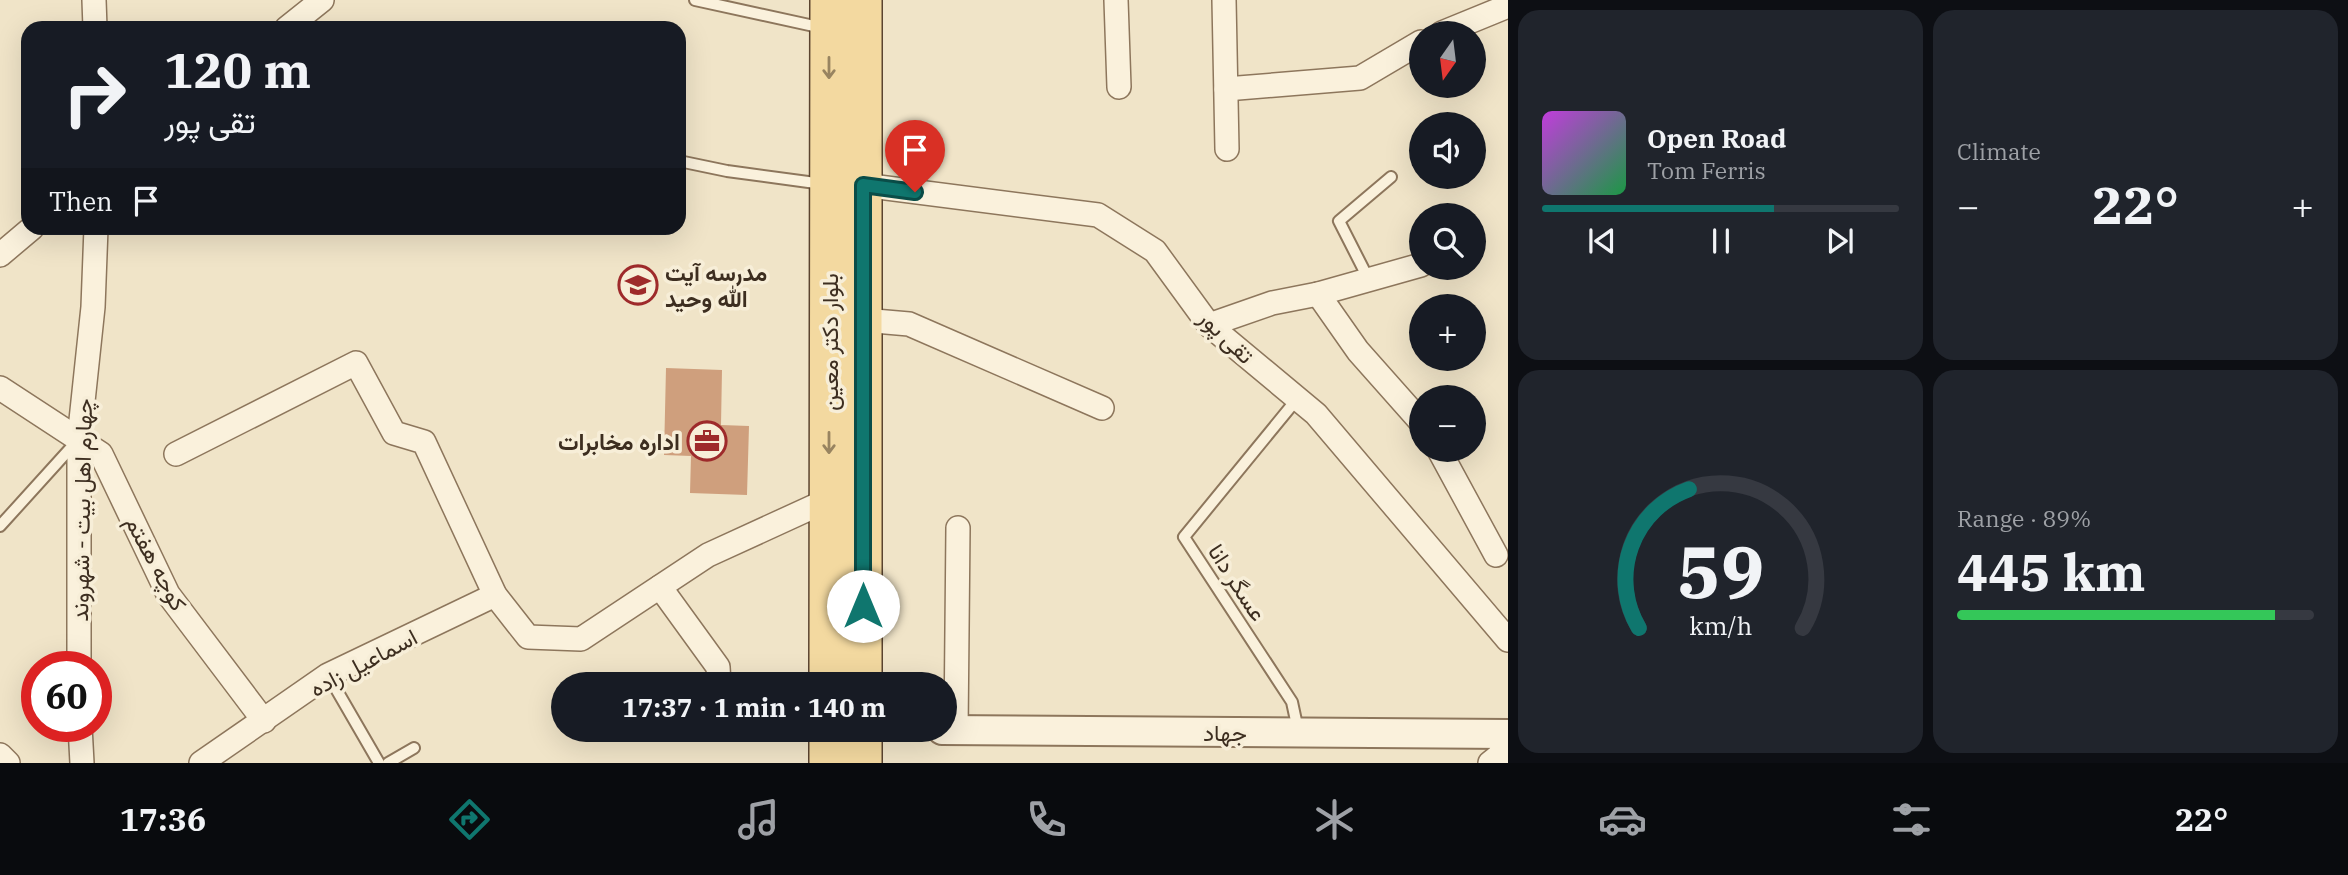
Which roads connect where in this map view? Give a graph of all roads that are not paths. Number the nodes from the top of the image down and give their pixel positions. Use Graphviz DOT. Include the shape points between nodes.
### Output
graph roads {
  1 [pos="94,0"];
  2 [pos="322,0"];
  3 [pos="695,0"];
  4 [pos="863,0"];
  5 [pos="1116,0"];
  6 [pos="1224,0"];
  7 [pos="1508,6"];
  8 [pos="829,15"];
  9 [pos="95,21"];
  10 [pos="296,21"];
  11 [pos="1471,21"];
  12 [pos="1409,49"];
  13 [pos="1119,87"];
  14 [pos="1226,89"];
  15 [pos="1227,149"];
  16 [pos="686,162"];
  17 [pos="1391,177"];
  18 [pos="846,185"];
  19 [pos="24,235"];
  20 [pos="96,235"];
  21 [pos="0,255"];
  22 [pos="1409,268"];
  23 [pos="1369,280"];
  24 [pos="1318,294"];
  25 [pos="863,320"];
  26 [pos="1209,325"];
  27 [pos="0,388"];
  28 [pos="1297,399"];
  29 [pos="1102,408"];
  30 [pos="1409,408"];
  31 [pos="79,439"];
  32 [pos="176,454"];
  33 [pos="1446,462"];
  34 [pos="828,500"];
  35 [pos="0,526"];
  36 [pos="958,528"];
  37 [pos="1496,555"];
  38 [pos="660,587"];
  39 [pos="495,595"];
  40 [pos="1508,640"];
  41 [pos="79,651"];
  42 [pos="718,672"];
  43 [pos="828,672"];
  44 [pos="863,672"];
  45 [pos="952,672"];
  46 [pos="328,675"];
  47 [pos="264,721"];
  48 [pos="957,730"];
  49 [pos="1299,732"];
  50 [pos="1507,734"];
  51 [pos="81,742"];
  52 [pos="828,742"];
  53 [pos="863,742"];
  54 [pos="414,748"];
  55 [pos="0,755"];
  56 [pos="8,763"];
  57 [pos="82,763"];
  58 [pos="201,763"];
  59 [pos="379,763"];
  60 [pos="388,763"];
  61 [pos="828,763"];
  62 [pos="863,763"];
  63 [pos="1490,763"];
  1 -- 9 [label="street"];
  2 -- 10 [label="street"];
  3 -- 8 [label="lane"];
  4 -- 18 [label="main road, بلوار دکتر معین"];
  5 -- 13 [label="street"];
  6 -- 14 [label="street"];
  7 -- 11 [label="street"];
  8 -- 18 [label="main road, بلوار دکتر معین, one-way"];
  12 -- 14 [label="street" via="1360,78"];
  14 -- 15 [label="street"];
  16 -- 18 [label="lane"];
  17 -- 23 [label="lane" via="1339,221"];
  18 -- 25 [label="main road, بلوار دکتر معین"];
  18 -- 26 [label="street, تقی پور" via="1098,215 1155,251"];
  18 -- 34 [label="main road, بلوار دکتر معین, one-way"];
  19 -- 21 [label="street"];
  20 -- 31 [label="street, چهارم اهل بیت - شهروند"];
  22 -- 23 [label="street"];
  23 -- 24 [label="street"];
  24 -- 26 [label="street" via="1272,303"];
  24 -- 30 [label="street" via="1358,351"];
  25 -- 29 [label="street" via="909,324"];
  25 -- 44 [label="main road, بلوار دکتر معین"];
  26 -- 28 [label="street, تقی پور"];
  27 -- 31 [label="street, کوچه هفتم"];
  28 -- 40 [label="street, تقی پور" via="1316,414"];
  28 -- 49 [label="lane, عسگر دانا" via="1184,537 1292,702"];
  31 -- 35 [label="lane"];
  31 -- 41 [label="street, چهارم اهل بیت - شهروند"];
  31 -- 47 [label="street, کوچه هفتم" via="101,454 168,594"];
  32 -- 39 [label="street" via="356,363 394,433 424,442"];
  33 -- 37 [label="street"];
  34 -- 38 [label="street" via="708,555"];
  34 -- 43 [label="main road, بلوار دکتر معین"];
  36 -- 45 [label="street"];
  38 -- 39 [label="street" via="581,639 528,637"];
  38 -- 42 [label="street"];
  39 -- 46 [label="street, اسماعیل زاده"];
  46 -- 47 [label="street, اسماعیل زاده"];
  46 -- 59 [label="lane"];
  47 -- 58 [label="street, اسماعیل زاده"];
  48 -- 49 [label="street, جهاد"];
  49 -- 50 [label="street, جهاد"];
  50 -- 63 [label="street" via="1500,755"];
  51 -- 57 [label="street"];
  52 -- 61 [label="main road"];
  53 -- 62 [label="main road"];
  54 -- 60 [label="lane"];
  55 -- 56 [label="street"];
}
